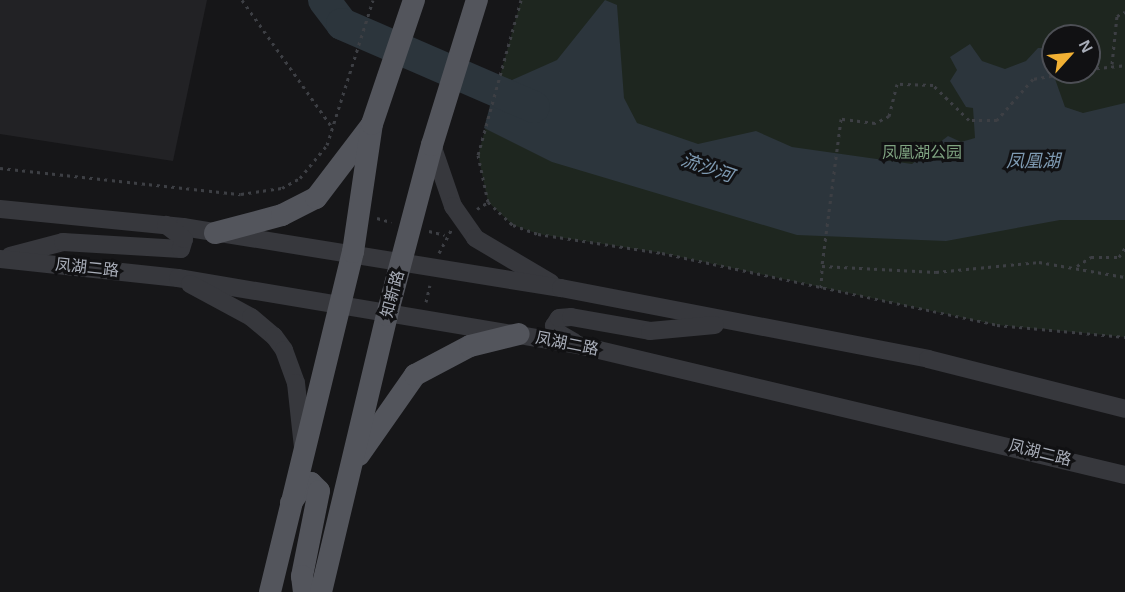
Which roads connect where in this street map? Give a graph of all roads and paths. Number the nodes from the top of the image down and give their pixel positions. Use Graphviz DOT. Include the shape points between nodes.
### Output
graph roads {
  1 [pos="242,0"];
  2 [pos="373,0"];
  3 [pos="414,0"];
  4 [pos="521,0"];
  5 [pos="476,4"];
  6 [pos="1125,12"];
  7 [pos="1112,64"];
  8 [pos="1125,65"];
  9 [pos="1101,66"];
  10 [pos="1041,78"];
  11 [pos="372,124"];
  12 [pos="332,127"];
  13 [pos="432,146"];
  14 [pos="0,168"];
  15 [pos="0,209"];
  16 [pos="165,225"];
  17 [pos="215,233"];
  18 [pos="1125,248"];
  19 [pos="353,252"];
  20 [pos="0,259"];
  21 [pos="402,260"];
  22 [pos="822,266"];
  23 [pos="1076,267"];
  24 [pos="178,278"];
  25 [pos="1125,278"];
  26 [pos="561,288"];
  27 [pos="821,288"];
  28 [pos="338,305"];
  29 [pos="387,315"];
  30 [pos="735,323"];
  31 [pos="519,334"];
  32 [pos="1125,337"];
  33 [pos="578,345"];
  34 [pos="1125,409"];
  35 [pos="303,450"];
  36 [pos="351,466"];
  37 [pos="1125,475"];
  38 [pos="291,504"];
  39 [pos="270,592"];
  40 [pos="304,592"];
  41 [pos="321,592"];
  1 -- 12 [label="path"];
  2 -- 12 [label="path"];
  3 -- 11 [label="main road"];
  4 -- 27 [label="path" via="478,155 482,188 500,215 538,234 662,253"];
  5 -- 13 [label="main road, 知新路"];
  6 -- 7 [label="path" via="1117,16"];
  7 -- 8 [label="path"];
  7 -- 9 [label="path"];
  10 -- 22 [label="path" via="1033,79 997,120 969,120 933,85 897,84 889,116 875,123 841,118"];
  11 -- 17 [label="main road" via="316,198 282,215"];
  11 -- 19 [label="main road"];
  12 -- 14 [label="path" via="316,162 300,178 259,194"];
  13 -- 21 [label="main road, 知新路"];
  13 -- 26 [label="street" via="453,206 475,238"];
  15 -- 16 [label="street"];
  16 -- 17 [label="street"];
  16 -- 20 [label="street" via="184,239 181,249 63,242"];
  17 -- 19 [label="street"];
  18 -- 23 [label="path" via="1119,257 1091,257"];
  19 -- 21 [label="street"];
  19 -- 28 [label="main road"];
  20 -- 24 [label="street, 凤湖二路"];
  21 -- 26 [label="street"];
  21 -- 29 [label="main road, 知新路"];
  22 -- 23 [label="path" via="936,272 1039,262"];
  22 -- 27 [label="path"];
  23 -- 25 [label="path"];
  24 -- 28 [label="street, 凤湖二路"];
  24 -- 35 [label="street" via="251,317 274,336 296,383"];
  26 -- 30 [label="street"];
  27 -- 32 [label="path" via="997,325"];
  28 -- 29 [label="street, 凤湖二路"];
  28 -- 35 [label="main road"];
  29 -- 31 [label="street, 凤湖二路"];
  29 -- 36 [label="main road, 知新路"];
  30 -- 33 [label="street" via="650,331 559,318 554,326 556,332"];
  30 -- 34 [label="street" via="928,359"];
  31 -- 33 [label="street, 凤湖二路"];
  31 -- 36 [label="main road" via="470,346 415,375"];
  33 -- 37 [label="street, 凤湖二路"];
  35 -- 38 [label="main road"];
  36 -- 41 [label="main road, 知新路"];
  38 -- 39 [label="main road"];
  38 -- 40 [label="main road" via="304,484 316,486 319,501 302,576"];
}
